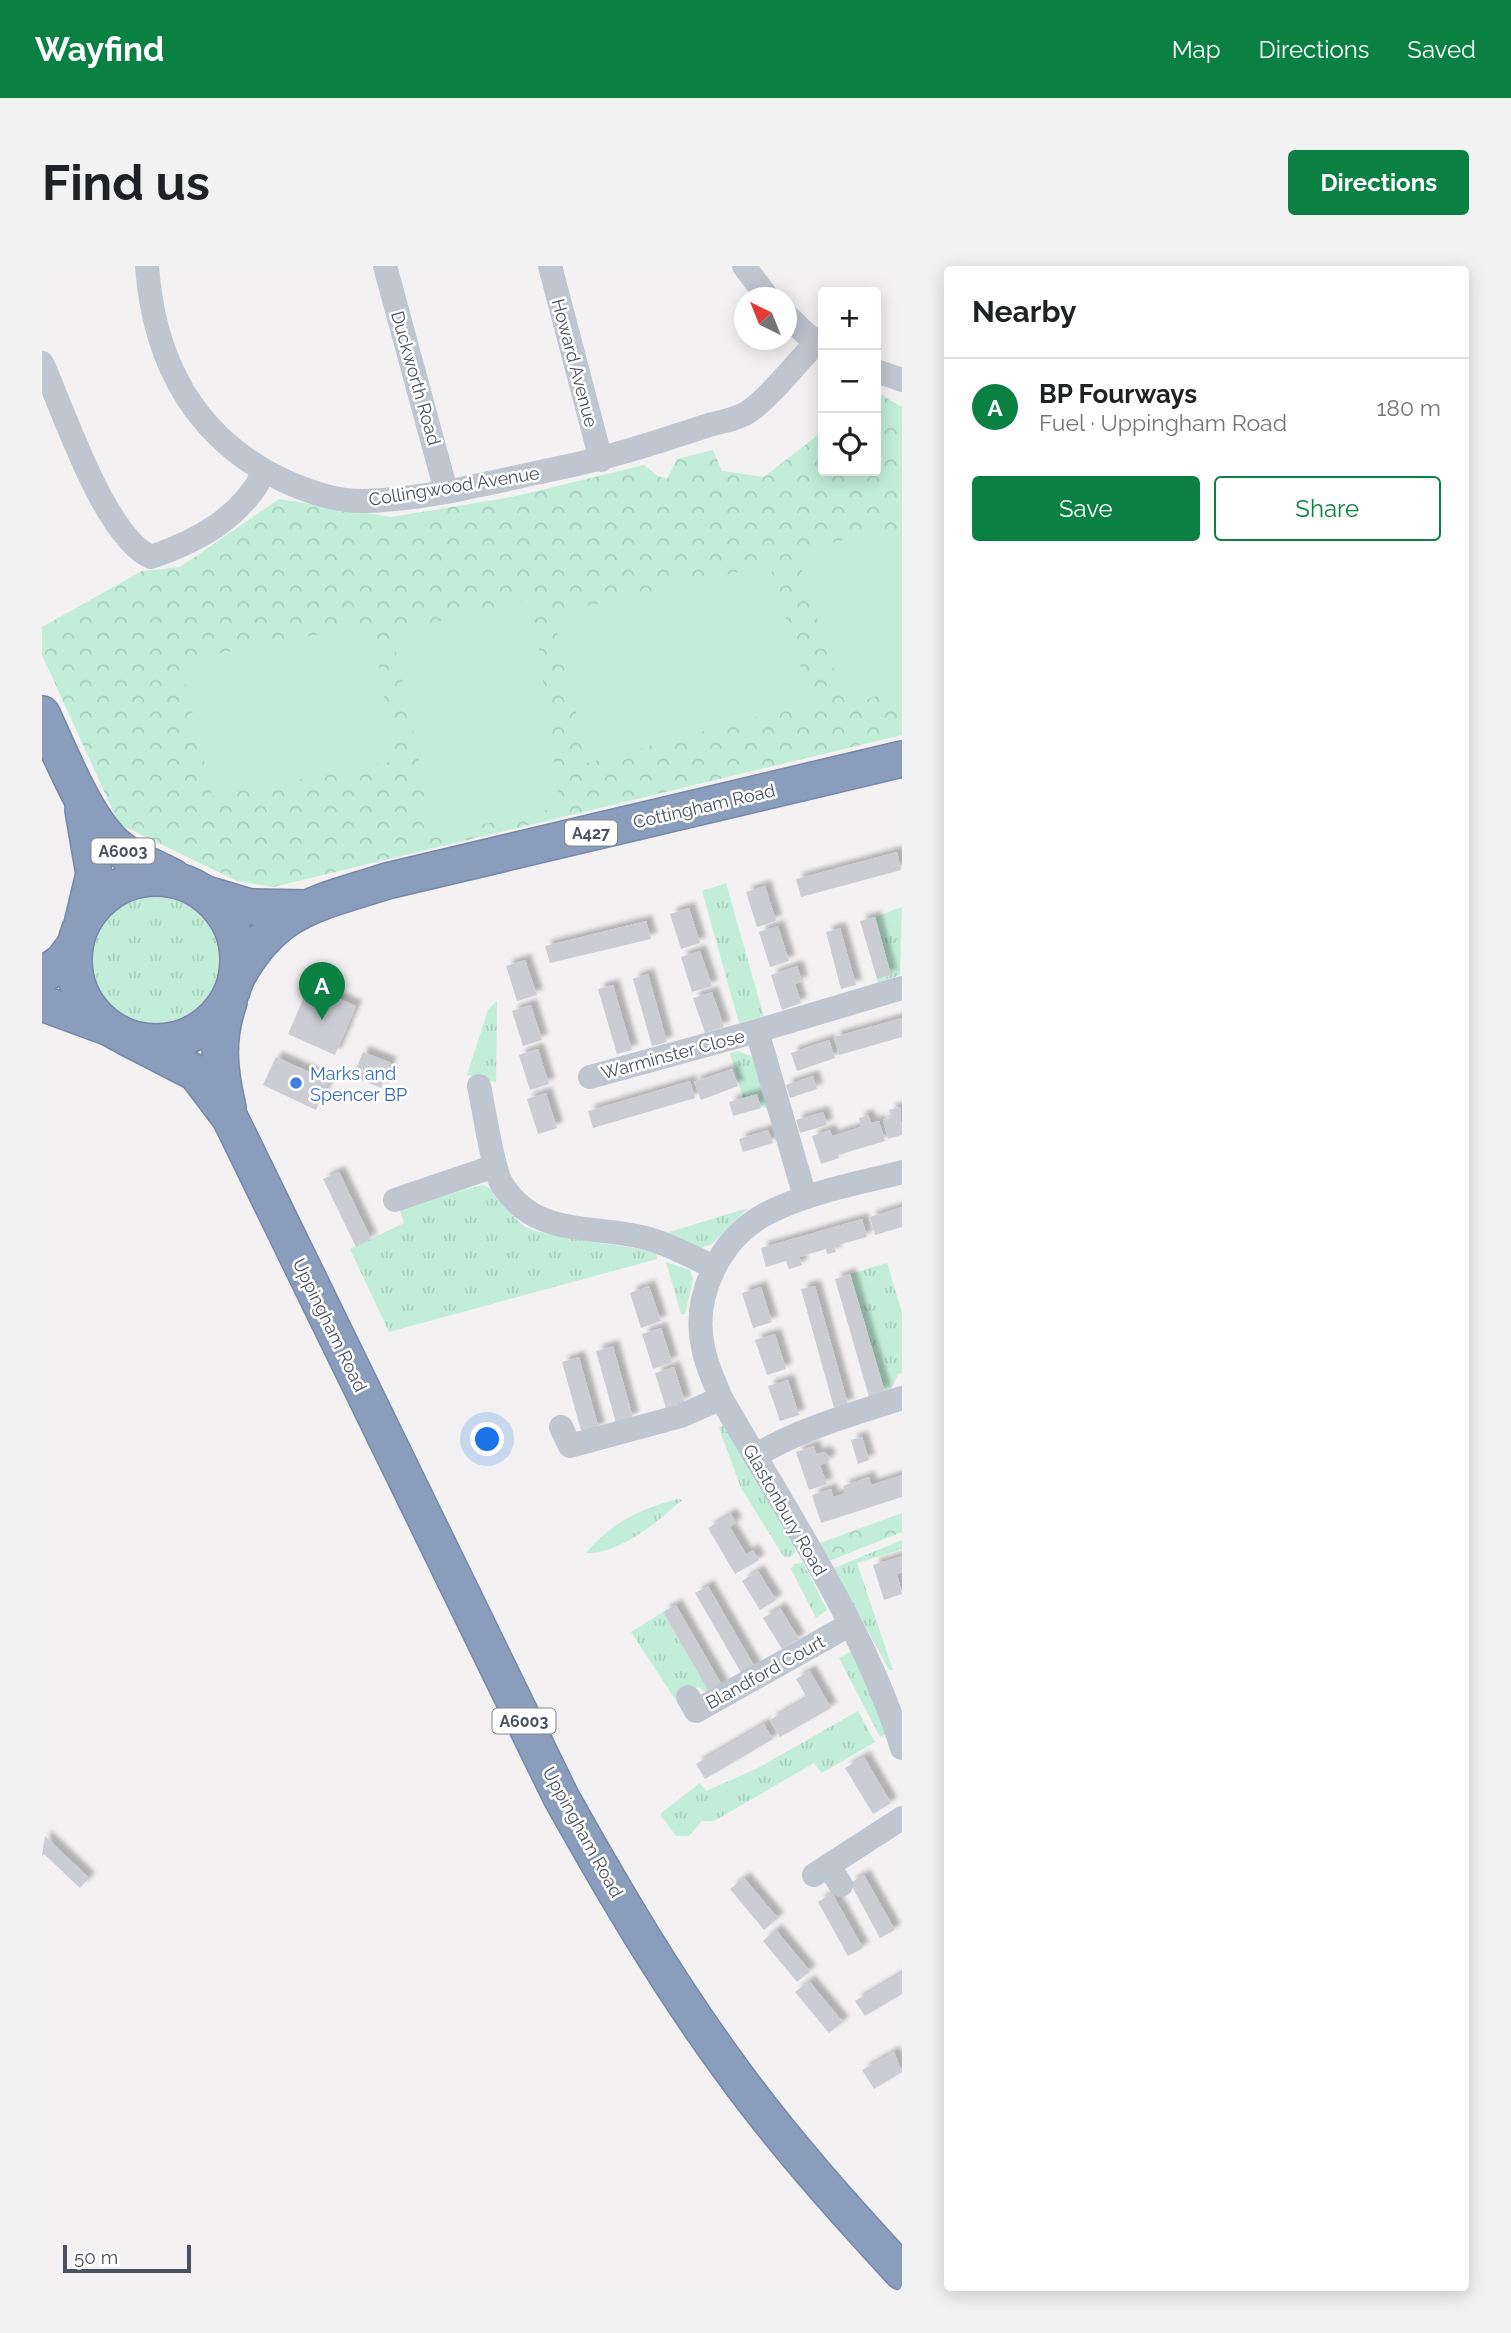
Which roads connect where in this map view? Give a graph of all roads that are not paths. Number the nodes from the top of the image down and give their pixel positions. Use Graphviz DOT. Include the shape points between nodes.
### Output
graph roads {
  1 [pos="147,266"];
  2 [pos="385,266"];
  3 [pos="550,266"];
  4 [pos="744,266"];
  5 [pos="760,287"];
  6 [pos="797,324"];
  7 [pos="818,342"];
  8 [pos="818,346"];
  9 [pos="42,363"];
  10 [pos="881,373"];
  11 [pos="902,380"];
  12 [pos="601,460"];
  13 [pos="264,472"];
  14 [pos="446,491"];
  15 [pos="42,714"];
  16 [pos="902,759"];
  17 [pos="79,793"];
  18 [pos="197,889"];
  19 [pos="304,908"];
  20 [pos="77,938"];
  21 [pos="42,976"];
  22 [pos="234,986"];
  23 [pos="902,988"];
  24 [pos="42,1003"];
  25 [pos="757,1031"];
  26 [pos="118,1033"];
  27 [pos="590,1077"];
  28 [pos="480,1086"];
  29 [pos="230,1118"];
  30 [pos="495,1166"];
  31 [pos="902,1172"];
  32 [pos="805,1197"];
  33 [pos="395,1200"];
  34 [pos="714,1267"];
  35 [pos="721,1398"];
  36 [pos="902,1398"];
  37 [pos="561,1427"];
  38 [pos="755,1456"];
  39 [pos="849,1625"];
  40 [pos="688,1697"];
  41 [pos="895,1701"];
  42 [pos="902,1748"];
  43 [pos="902,1818"];
  44 [pos="828,1876"];
  45 [pos="902,2272"];
  1 -- 13 [label="street, Collingwood Avenue" via="158,341 176,381 223,441"];
  2 -- 14 [label="street, Duckworth Road"];
  3 -- 12 [label="street, Howard Avenue"];
  4 -- 5 [label="street"];
  6 -- 7 [label="street"];
  8 -- 12 [label="street, Collingwood Avenue" via="749,412"];
  9 -- 13 [label="street" via="90,477 140,552 151,557 179,548 236,513"];
  10 -- 11 [label="street"];
  12 -- 14 [label="street, Collingwood Avenue"];
  13 -- 14 [label="street, Collingwood Avenue" via="311,492 364,501"];
  15 -- 17 [label="highway, A6003"];
  16 -- 19 [label="highway, Cottingham Road / A427" via="387,881"];
  17 -- 18 [label="highway, A6003" via="119,848"];
  17 -- 20 [label="highway, A6003" via="94,874"];
  18 -- 19 [label="highway, Cottingham Road / A427" via="250,906"];
  18 -- 20 [label="highway" via="162,878 136,880 112,890 93,908"];
  18 -- 22 [label="highway" via="223,911 234,932 239,955"];
  19 -- 22 [label="highway, Cottingham Road / A427" via="264,936"];
  20 -- 21 [label="highway" via="63,961"];
  20 -- 26 [label="highway" via="74,969 80,992 92,1012"];
  22 -- 26 [label="highway" via="219,1013 200,1030 176,1040 151,1042"];
  22 -- 29 [label="highway, Uppingham Road / A6003" via="218,1045"];
  23 -- 25 [label="street, Warminster Close"];
  24 -- 26 [label="highway"];
  25 -- 27 [label="street, Warminster Close"];
  25 -- 32 [label="street, Warminster Close"];
  26 -- 29 [label="highway, Uppingham Road / A6003" via="196,1073"];
  28 -- 30 [label="street"];
  29 -- 45 [label="highway, Uppingham Road / A6003" via="561,1797 604,1874 731,2069 853,2220"];
  30 -- 33 [label="street"];
  30 -- 34 [label="street" via="502,1184 518,1203 546,1223 646,1238"];
  31 -- 32 [label="street"];
  32 -- 34 [label="street" via="743,1230"];
  34 -- 35 [label="street, Glastonbury Road" via="701,1330 705,1357"];
  35 -- 37 [label="street" via="681,1416 570,1446"];
  35 -- 38 [label="street, Glastonbury Road"];
  36 -- 38 [label="street" via="822,1422"];
  38 -- 39 [label="street, Glastonbury Road"];
  39 -- 40 [label="street, Blandford Court" via="696,1711"];
  39 -- 41 [label="street, Glastonbury Road"];
  41 -- 42 [label="street, Glastonbury Road"];
  43 -- 44 [label="street"];
}
